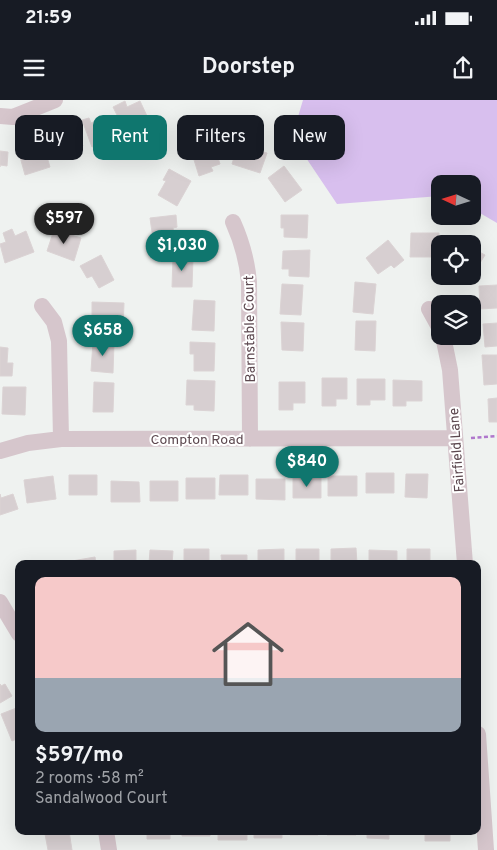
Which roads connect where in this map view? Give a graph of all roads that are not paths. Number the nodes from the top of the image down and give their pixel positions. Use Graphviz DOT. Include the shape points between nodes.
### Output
graph roads {
  1 [pos="54,100"];
  2 [pos="0,116"];
  3 [pos="233,222"];
  4 [pos="42,306"];
  5 [pos="429,308"];
  6 [pos="431,312"];
  7 [pos="446,345"];
  8 [pos="463,438"];
  9 [pos="61,439"];
  10 [pos="250,440"];
  11 [pos="0,451"];
  12 [pos="465,560"];
  13 [pos="0,602"];
  14 [pos="15,627"];
  15 [pos="481,799"];
  16 [pos="107,835"];
  17 [pos="109,850"];
  18 [pos="486,850"];
  1 -- 2 [label="street" via="13,117"];
  3 -- 10 [label="street, Barnstable Court" via="242,240 249,282"];
  4 -- 9 [label="street" via="54,322 59,341"];
  5 -- 6 [label="street"];
  7 -- 8 [label="street, Fairfield Lane"];
  8 -- 10 [label="street, Compton Road"];
  8 -- 12 [label="street, Fairfield Lane"];
  9 -- 10 [label="street, Compton Road"];
  9 -- 11 [label="street, Compton Road"];
  13 -- 14 [label="street"];
  15 -- 18 [label="street"];
  16 -- 17 [label="street"];
}
